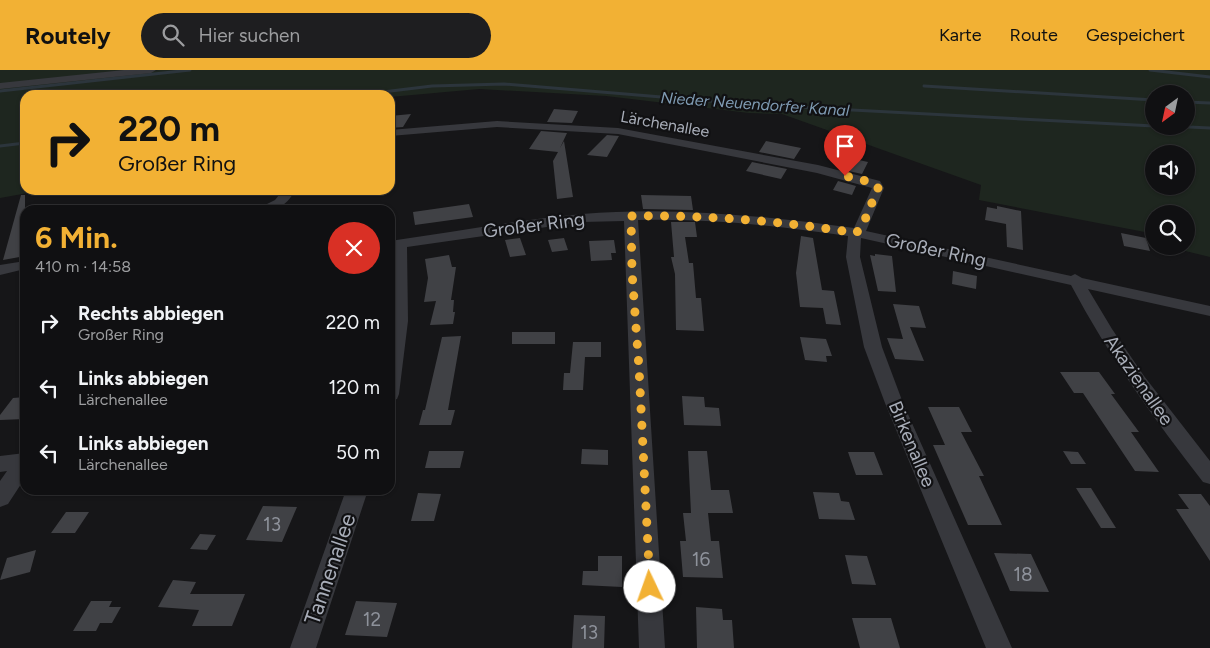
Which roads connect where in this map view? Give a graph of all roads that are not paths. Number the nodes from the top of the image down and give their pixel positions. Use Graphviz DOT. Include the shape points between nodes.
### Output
graph roads {
  1 [pos="151,70"];
  2 [pos="0,86"];
  3 [pos="395,133"];
  4 [pos="286,195"];
  5 [pos="275,205"];
  6 [pos="631,216"];
  7 [pos="856,233"];
  8 [pos="395,244"];
  9 [pos="20,266"];
  10 [pos="0,270"];
  11 [pos="1075,280"];
  12 [pos="1210,311"];
  13 [pos="395,358"];
  14 [pos="20,462"];
  15 [pos="0,464"];
  16 [pos="20,468"];
  17 [pos="1210,476"];
  18 [pos="1,495"];
  19 [pos="355,495"];
  20 [pos="303,648"];
  21 [pos="652,648"];
  22 [pos="999,648"];
  1 -- 2 [label="street"];
  3 -- 7 [label="street, Lärchenallee" via="497,124 594,129 638,134 818,169 876,184 878,188 865,220"];
  4 -- 5 [label="street"];
  6 -- 7 [label="street, Großer Ring" via="764,220"];
  6 -- 8 [label="street, Großer Ring" via="530,224"];
  6 -- 21 [label="street"];
  7 -- 11 [label="street, Großer Ring"];
  7 -- 22 [label="street, Birkenallee" via="852,257 873,347"];
  8 -- 13 [label="street" via="400,321"];
  9 -- 10 [label="street"];
  11 -- 12 [label="street, Großer Ring"];
  11 -- 17 [label="street, Akazienallee" via="1145,394"];
  14 -- 15 [label="street"];
  16 -- 18 [label="street"];
  19 -- 20 [label="street, Tannenallee"];
}
